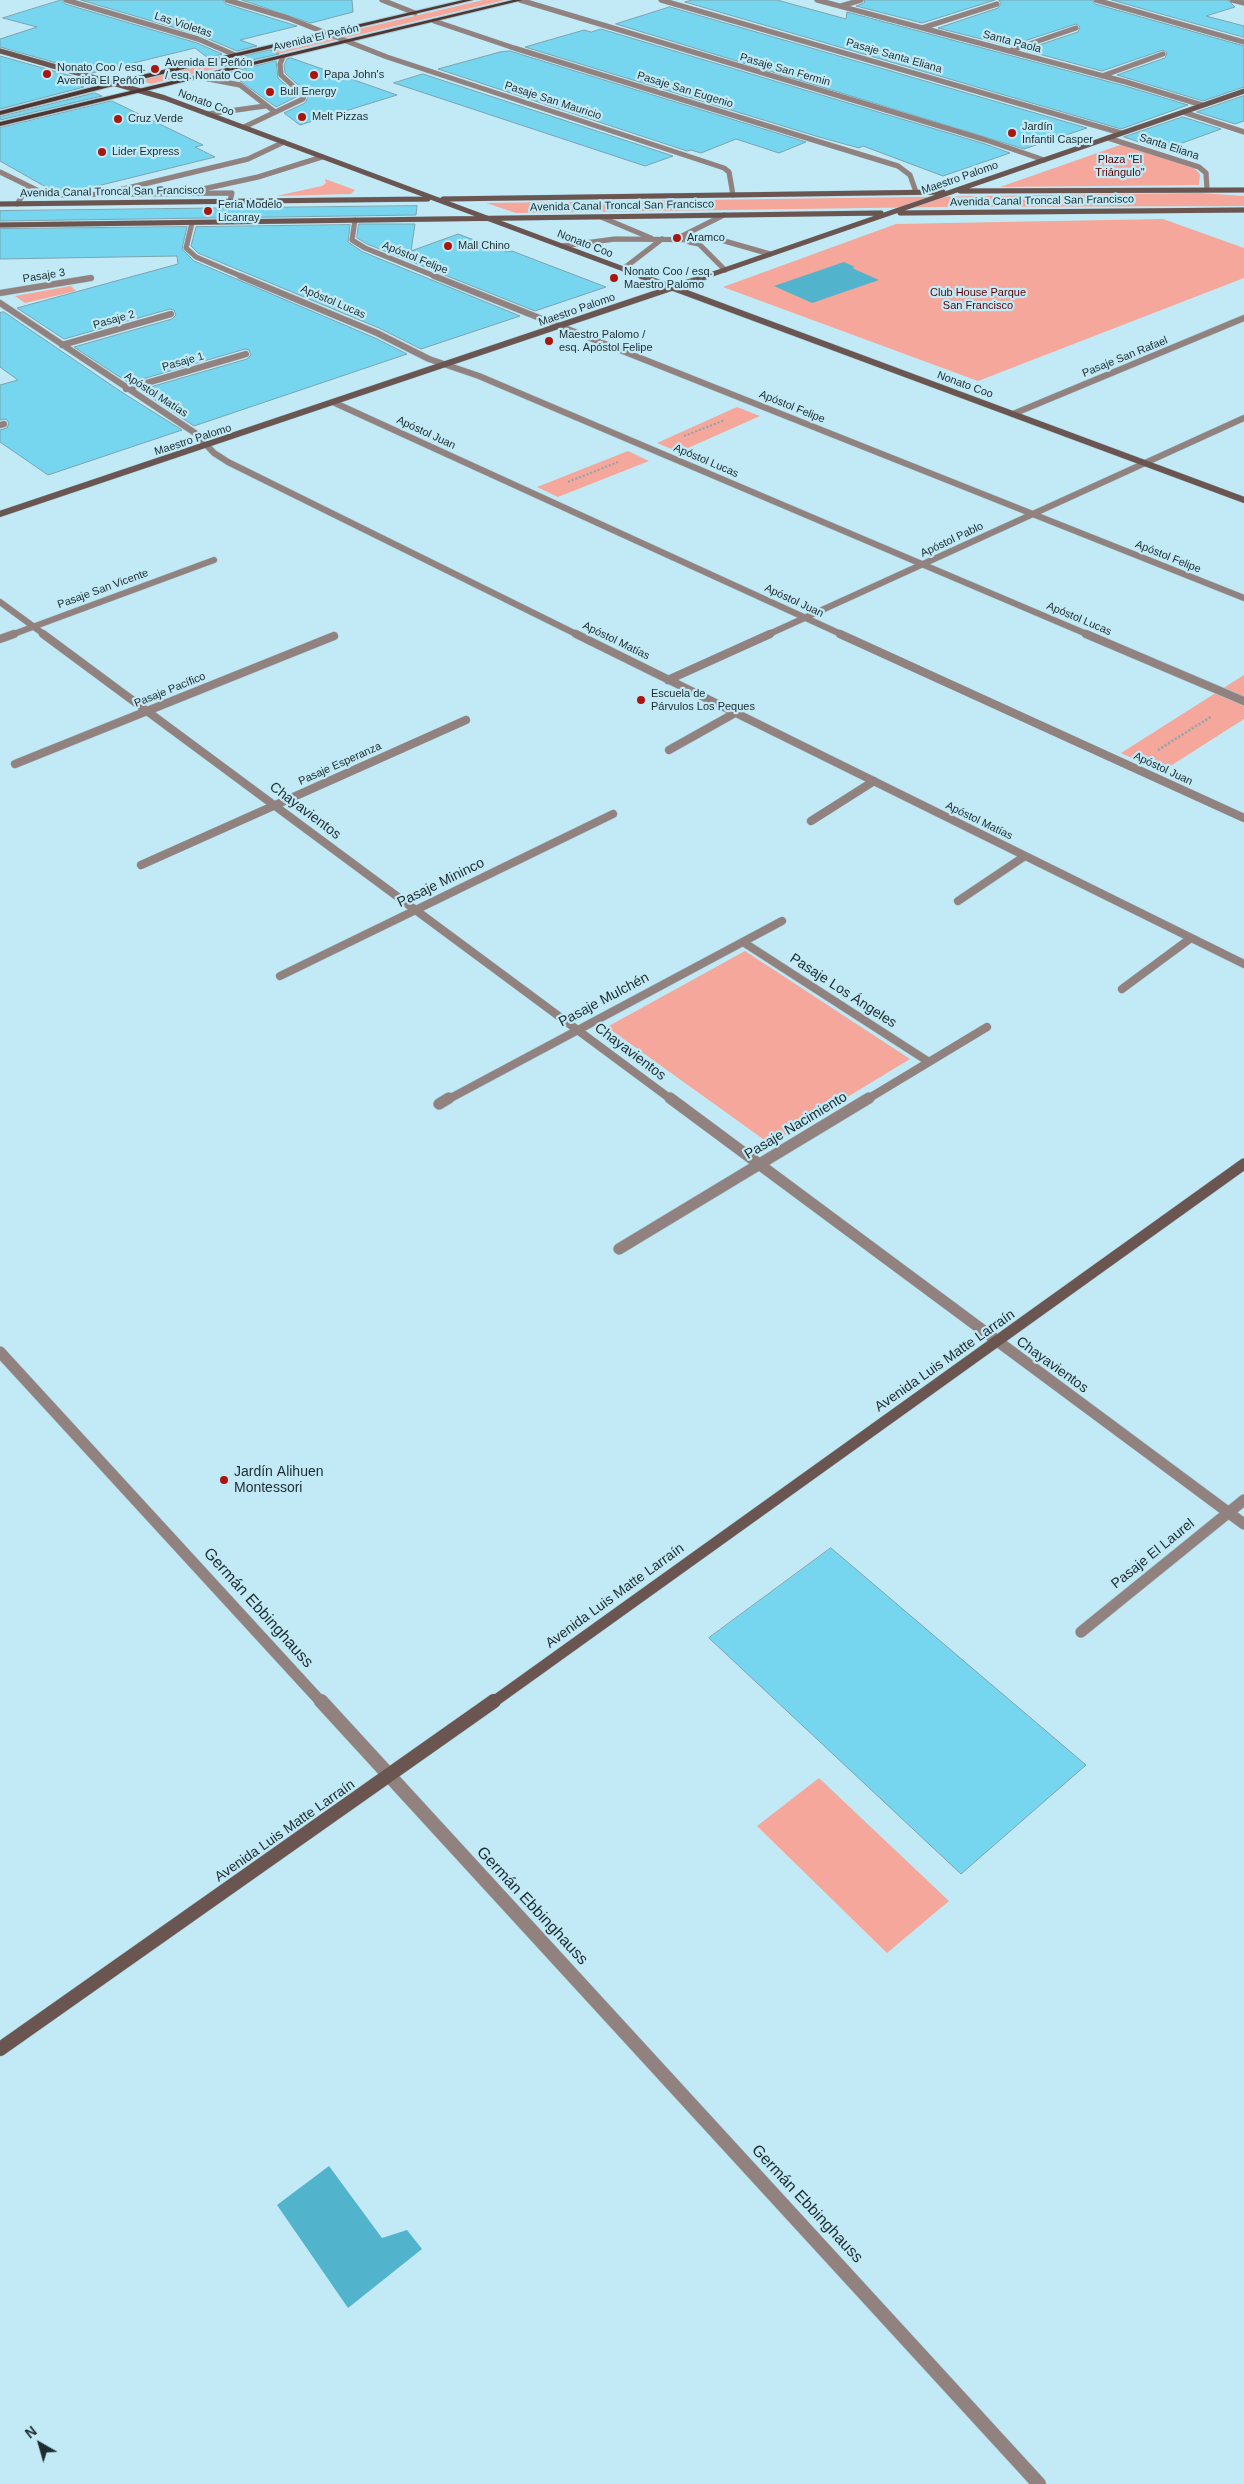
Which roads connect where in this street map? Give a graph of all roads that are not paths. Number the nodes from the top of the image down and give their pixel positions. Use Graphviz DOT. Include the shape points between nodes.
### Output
graph roads {
  1 [pos="66,0"];
  2 [pos="227,0"];
  3 [pos="382,0"];
  4 [pos="470,0"];
  5 [pos="520,0"];
  6 [pos="661,0"];
  7 [pos="817,0"];
  8 [pos="861,0"];
  9 [pos="1096,0"];
  10 [pos="1232,0"];
  11 [pos="1244,3"];
  12 [pos="997,4"];
  13 [pos="841,6"];
  14 [pos="415,13"];
  15 [pos="434,20"];
  16 [pos="922,28"];
  17 [pos="1076,28"];
  18 [pos="327,34"];
  19 [pos="347,41"];
  20 [pos="1244,42"];
  21 [pos="0,51"];
  22 [pos="1009,51"];
  23 [pos="1163,54"];
  24 [pos="235,55"];
  25 [pos="283,57"];
  26 [pos="1102,76"];
  27 [pos="198,77"];
  28 [pos="116,83"];
  29 [pos="142,90"];
  30 [pos="1244,91"];
  31 [pos="265,106"];
  32 [pos="1202,106"];
  33 [pos="275,112"];
  34 [pos="1183,112"];
  35 [pos="0,113"];
  36 [pos="208,114"];
  37 [pos="0,124"];
  38 [pos="244,127"];
  39 [pos="1244,132"];
  40 [pos="1121,133"];
  41 [pos="1108,138"];
  42 [pos="284,142"];
  43 [pos="322,157"];
  44 [pos="1044,160"];
  45 [pos="0,172"];
  46 [pos="28,187"];
  47 [pos="1207,189"];
  48 [pos="1244,190"];
  49 [pos="916,192"];
  50 [pos="952,192"];
  51 [pos="24,194"];
  52 [pos="98,194"];
  53 [pos="185,194"];
  54 [pos="48,195"];
  55 [pos="733,195"];
  56 [pos="436,199"];
  57 [pos="230,201"];
  58 [pos="0,204"];
  59 [pos="17,204"];
  60 [pos="1244,210"];
  61 [pos="890,213"];
  62 [pos="724,215"];
  63 [pos="601,217"];
  64 [pos="487,218"];
  65 [pos="355,220"];
  66 [pos="192,223"];
  67 [pos="0,225"];
  68 [pos="654,239"];
  69 [pos="662,239"];
  70 [pos="675,239"];
  71 [pos="562,246"];
  72 [pos="770,254"];
  73 [pos="623,269"];
  74 [pos="725,270"];
  75 [pos="91,278"];
  76 [pos="674,288"];
  77 [pos="0,294"];
  78 [pos="0,303"];
  79 [pos="171,314"];
  80 [pos="1244,318"];
  81 [pos="560,326"];
  82 [pos="62,345"];
  83 [pos="246,354"];
  84 [pos="447,365"];
  85 [pos="126,389"];
  86 [pos="335,403"];
  87 [pos="1013,414"];
  88 [pos="1244,418"];
  89 [pos="208,445"];
  90 [pos="1145,463"];
  91 [pos="1244,500"];
  92 [pos="0,514"];
  93 [pos="1032,514"];
  94 [pos="214,560"];
  95 [pos="921,565"];
  96 [pos="1244,598"];
  97 [pos="0,602"];
  98 [pos="804,618"];
  99 [pos="34,627"];
  100 [pos="334,636"];
  101 [pos="0,639"];
  102 [pos="668,680"];
  103 [pos="1241,700"];
  104 [pos="147,711"];
  105 [pos="735,713"];
  106 [pos="466,720"];
  107 [pos="669,750"];
  108 [pos="15,764"];
  109 [pos="874,782"];
  110 [pos="274,805"];
  111 [pos="613,814"];
  112 [pos="1244,818"];
  113 [pos="811,821"];
  114 [pos="1025,856"];
  115 [pos="141,865"];
  116 [pos="958,901"];
  117 [pos="416,910"];
  118 [pos="782,921"];
  119 [pos="1191,938"];
  120 [pos="743,942"];
  121 [pos="1244,964"];
  122 [pos="280,976"];
  123 [pos="1122,989"];
  124 [pos="987,1027"];
  125 [pos="578,1030"];
  126 [pos="929,1062"];
  127 [pos="439,1104"];
  128 [pos="759,1164"];
  129 [pos="1244,1164"];
  130 [pos="619,1248"];
  131 [pos="998,1343"];
  132 [pos="0,1352"];
  133 [pos="1244,1500"];
  134 [pos="1229,1512"];
  135 [pos="1244,1524"];
  136 [pos="1081,1632"];
  137 [pos="388,1777"];
  138 [pos="0,2049"];
  139 [pos="1039,2484"];
  1 -- 24 [label="street, Las Violetas" via="190,37"];
  2 -- 18 [label="street, Pasaje San Mauricio" via="288,18"];
  3 -- 14 [label="street"];
  4 -- 14 [label="main road, Avenida El Peñón"];
  5 -- 15 [label="main road, Avenida El Peñón"];
  5 -- 44 [label="street, Pasaje San Fermin"];
  6 -- 40 [label="street, Pasaje Santa Eliana"];
  7 -- 13 [label="street, Santa Paola"];
  8 -- 13 [label="street"];
  9 -- 20 [label="street"];
  10 -- 11 [label="street"];
  12 -- 16 [label="street"];
  13 -- 16 [label="street, Santa Paola"];
  14 -- 18 [label="main road, Avenida El Peñón"];
  15 -- 19 [label="main road, Avenida El Peñón"];
  15 -- 49 [label="street, Pasaje San Eugenio" via="514,48 898,166 910,175"];
  16 -- 22 [label="street, Santa Paola"];
  17 -- 22 [label="street"];
  18 -- 19 [label="street, Pasaje San Mauricio"];
  18 -- 24 [label="main road, Avenida El Peñón"];
  19 -- 25 [label="main road, Avenida El Peñón"];
  19 -- 55 [label="street, Pasaje San Mauricio" via="724,168 730,174"];
  21 -- 28 [label="street, Nonato Coo"];
  22 -- 26 [label="street, Santa Paola"];
  23 -- 26 [label="street"];
  24 -- 28 [label="main road, Avenida El Peñón"];
  25 -- 27 [label="main road, Avenida El Peñón"];
  25 -- 33 [label="street" via="278,70 280,76 304,96"];
  26 -- 32 [label="street, Santa Paola"];
  27 -- 29 [label="main road, Avenida El Peñón"];
  27 -- 31 [label="street" via="240,85"];
  28 -- 29 [label="street, Nonato Coo"];
  28 -- 35 [label="main road, Avenida El Peñón"];
  29 -- 36 [label="street, Nonato Coo"];
  29 -- 37 [label="main road, Avenida El Peñón"];
  30 -- 32 [label="street, Maestro Palomo"];
  31 -- 33 [label="street"];
  31 -- 36 [label="street"];
  32 -- 34 [label="street, Maestro Palomo"];
  33 -- 38 [label="street"];
  34 -- 39 [label="street"];
  34 -- 40 [label="street, Maestro Palomo"];
  36 -- 38 [label="street, Nonato Coo"];
  38 -- 42 [label="street, Nonato Coo"];
  40 -- 41 [label="street, Maestro Palomo"];
  41 -- 44 [label="street, Maestro Palomo"];
  41 -- 47 [label="street, Santa Eliana" via="1199,167 1206,173"];
  42 -- 43 [label="street, Nonato Coo"];
  42 -- 52 [label="street" via="248,159"];
  43 -- 53 [label="street"];
  43 -- 56 [label="street, Nonato Coo"];
  44 -- 50 [label="street, Maestro Palomo"];
  45 -- 46 [label="street"];
  46 -- 51 [label="street"];
  46 -- 54 [label="street"];
  47 -- 48 [label="street, Avenida Canal Troncal San Francisco"];
  47 -- 50 [label="street, Avenida Canal Troncal San Francisco"];
  49 -- 50 [label="street, Avenida Canal Troncal San Francisco"];
  49 -- 55 [label="street, Avenida Canal Troncal San Francisco"];
  50 -- 61 [label="street, Maestro Palomo"];
  51 -- 54 [label="street"];
  51 -- 59 [label="street"];
  52 -- 53 [label="street"];
  52 -- 54 [label="street"];
  53 -- 57 [label="street" via="232,193"];
  55 -- 56 [label="street, Avenida Canal Troncal San Francisco"];
  56 -- 57 [label="street, Avenida Canal Troncal San Francisco"];
  56 -- 64 [label="street, Nonato Coo"];
  57 -- 59 [label="street, Avenida Canal Troncal San Francisco"];
  58 -- 59 [label="street, Avenida Canal Troncal San Francisco"];
  60 -- 61 [label="street, Avenida Canal Troncal San Francisco"];
  61 -- 62 [label="street, Avenida Canal Troncal San Francisco"];
  61 -- 72 [label="street, Maestro Palomo"];
  62 -- 63 [label="street, Avenida Canal Troncal San Francisco"];
  62 -- 70 [label="street"];
  63 -- 64 [label="street, Avenida Canal Troncal San Francisco"];
  63 -- 68 [label="street"];
  64 -- 65 [label="street, Avenida Canal Troncal San Francisco"];
  64 -- 71 [label="street, Nonato Coo"];
  65 -- 66 [label="street, Avenida Canal Troncal San Francisco"];
  65 -- 81 [label="street, Apóstol Felipe" via="352,240 359,246"];
  66 -- 67 [label="street, Avenida Canal Troncal San Francisco"];
  66 -- 84 [label="street, Apóstol Lucas" via="186,245 191,254"];
  68 -- 69 [label="street"];
  68 -- 71 [label="street" via="615,239"];
  69 -- 70 [label="street"];
  69 -- 73 [label="street"];
  70 -- 72 [label="street" via="721,240"];
  70 -- 74 [label="street" via="699,244"];
  71 -- 73 [label="street, Nonato Coo"];
  72 -- 74 [label="street, Maestro Palomo"];
  73 -- 76 [label="street, Nonato Coo"];
  74 -- 76 [label="street, Maestro Palomo"];
  75 -- 77 [label="street, Pasaje 3"];
  76 -- 81 [label="street, Maestro Palomo"];
  76 -- 87 [label="street, Nonato Coo"];
  78 -- 82 [label="street, Apóstol Matías"];
  79 -- 82 [label="street, Pasaje 2"];
  80 -- 87 [label="street, Pasaje San Rafael"];
  81 -- 84 [label="street, Maestro Palomo"];
  81 -- 93 [label="street, Apóstol Felipe"];
  82 -- 85 [label="street, Apóstol Matías"];
  83 -- 85 [label="street, Pasaje 1"];
  84 -- 86 [label="street, Maestro Palomo"];
  84 -- 95 [label="street, Apóstol Lucas"];
  85 -- 89 [label="street, Apóstol Matías" via="195,433"];
  86 -- 89 [label="street, Maestro Palomo"];
  86 -- 98 [label="street, Apóstol Juan"];
  87 -- 90 [label="street, Nonato Coo"];
  88 -- 90 [label="street, Apóstol Pablo"];
  89 -- 92 [label="street, Maestro Palomo"];
  89 -- 102 [label="street, Apóstol Matías" via="228,462"];
  90 -- 91 [label="street, Nonato Coo"];
  90 -- 93 [label="street, Apóstol Pablo"];
  93 -- 95 [label="street, Apóstol Pablo"];
  93 -- 96 [label="street, Apóstol Felipe"];
  94 -- 99 [label="street, Pasaje San Vicente"];
  95 -- 98 [label="street, Apóstol Pablo"];
  95 -- 103 [label="street, Apóstol Lucas"];
  97 -- 99 [label="street, Chayavientos"];
  98 -- 102 [label="street, Apóstol Pablo"];
  98 -- 112 [label="street, Apóstol Juan"];
  99 -- 101 [label="street, Pasaje San Vicente"];
  99 -- 104 [label="street, Chayavientos"];
  100 -- 104 [label="street, Pasaje Pacífico"];
  102 -- 105 [label="street, Apóstol Matías"];
  104 -- 108 [label="street, Pasaje Pacífico"];
  104 -- 110 [label="street, Chayavientos"];
  105 -- 107 [label="street"];
  105 -- 109 [label="street, Apóstol Matías"];
  106 -- 110 [label="street, Pasaje Esperanza"];
  109 -- 113 [label="street"];
  109 -- 114 [label="street, Apóstol Matías"];
  110 -- 115 [label="street, Pasaje Esperanza"];
  110 -- 117 [label="street, Chayavientos"];
  111 -- 117 [label="street, Pasaje Mininco"];
  114 -- 116 [label="street"];
  114 -- 119 [label="street, Apóstol Matías"];
  117 -- 122 [label="street, Pasaje Mininco"];
  117 -- 125 [label="street, Chayavientos"];
  118 -- 120 [label="street, Pasaje Mulchén"];
  119 -- 121 [label="street, Apóstol Matías"];
  119 -- 123 [label="street"];
  120 -- 125 [label="street, Pasaje Mulchén"];
  120 -- 126 [label="street, Pasaje Los Ángeles"];
  124 -- 126 [label="street, Pasaje Nacimiento"];
  125 -- 127 [label="street, Pasaje Mulchén"];
  125 -- 128 [label="street, Chayavientos"];
  126 -- 128 [label="street, Pasaje Nacimiento"];
  128 -- 130 [label="street, Pasaje Nacimiento"];
  128 -- 131 [label="street, Chayavientos"];
  129 -- 131 [label="street, Avenida Luis Matte Larraín"];
  131 -- 134 [label="street, Chayavientos"];
  131 -- 137 [label="street, Avenida Luis Matte Larraín"];
  132 -- 137 [label="street, Germán Ebbinghauss"];
  133 -- 134 [label="street, Pasaje El Laurel"];
  134 -- 135 [label="street, Chayavientos"];
  134 -- 136 [label="street, Pasaje El Laurel"];
  137 -- 138 [label="street, Avenida Luis Matte Larraín"];
  137 -- 139 [label="street, Germán Ebbinghauss"];
}
